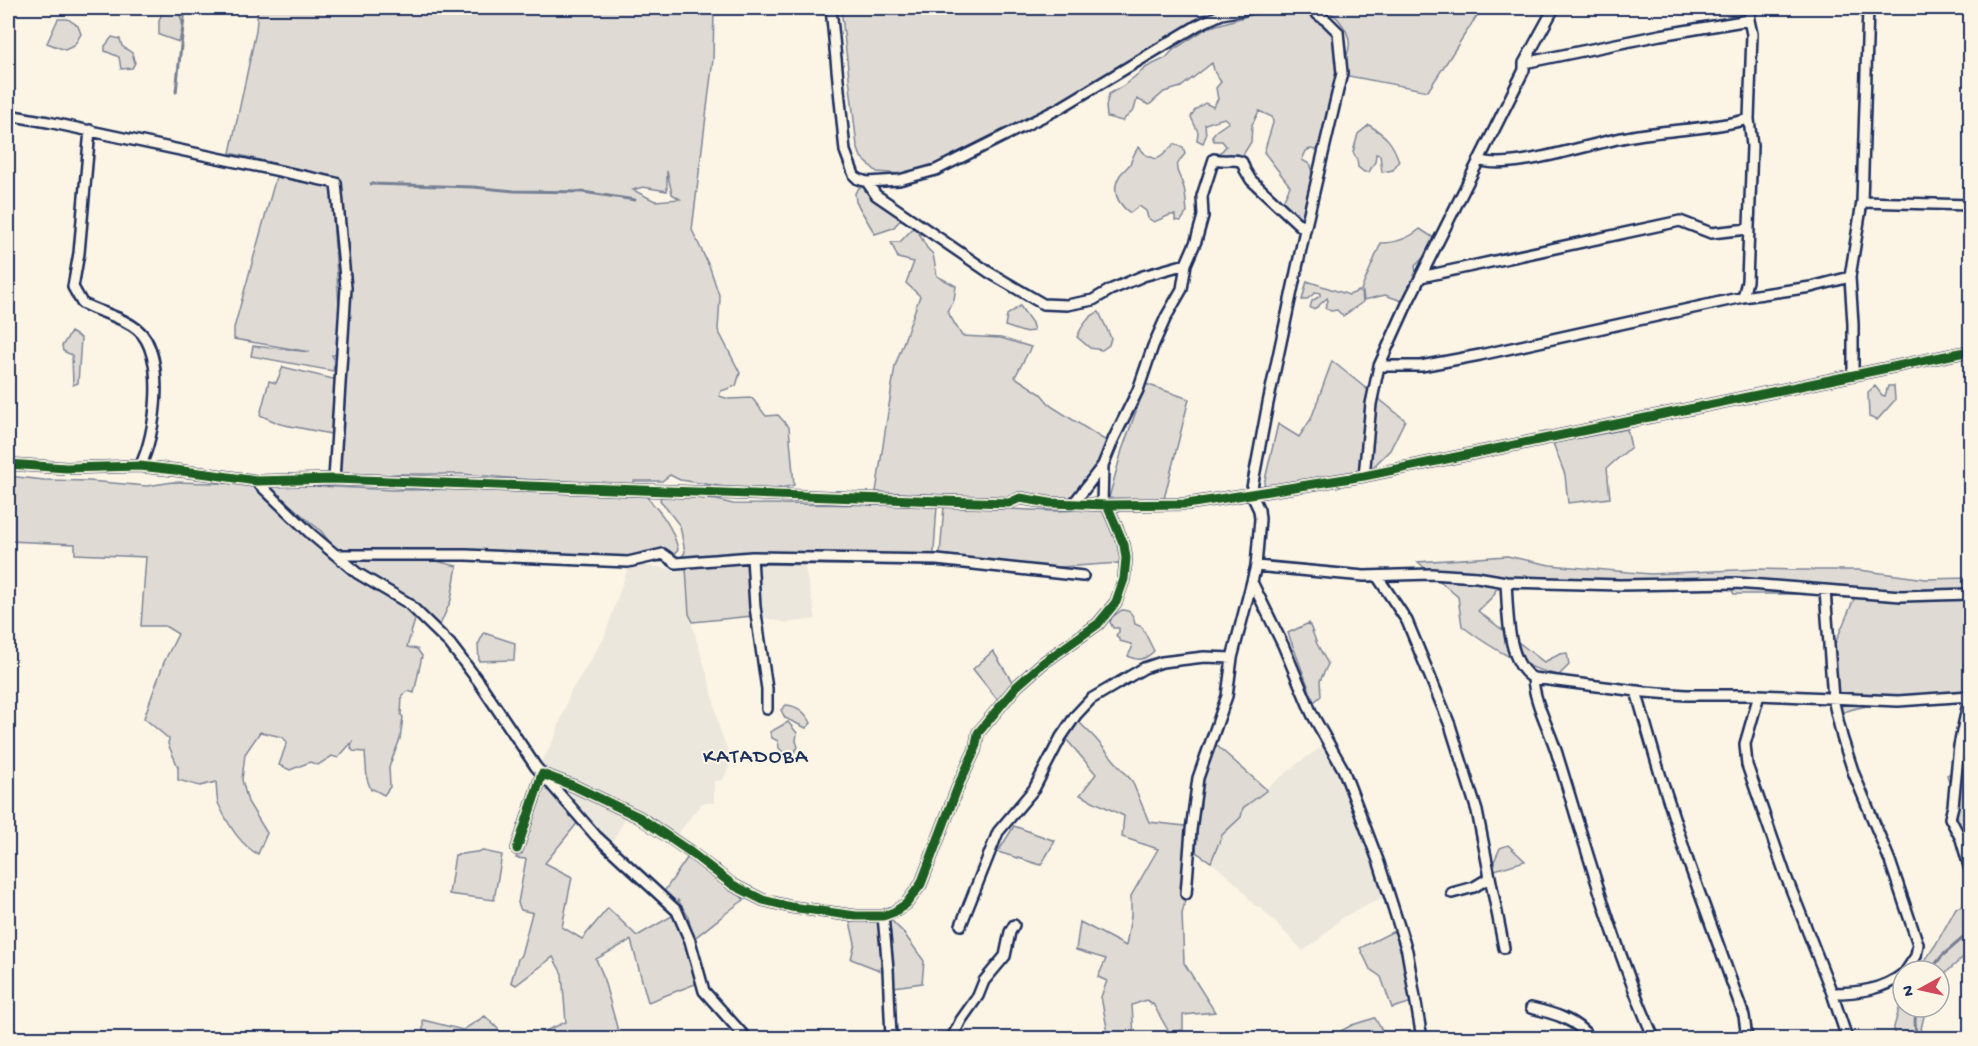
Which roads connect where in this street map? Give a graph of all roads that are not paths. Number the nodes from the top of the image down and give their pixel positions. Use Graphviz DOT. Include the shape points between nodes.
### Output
graph roads {
  1 [pos="831,8"];
  2 [pos="1253,8"];
  3 [pos="1302,8"];
  4 [pos="1554,8"];
  5 [pos="1751,8"];
  6 [pos="1868,8"];
  7 [pos="1749,20"];
  8 [pos="1524,63"];
  9 [pos="8,115"];
  10 [pos="1749,119"];
  11 [pos="90,130"];
  12 [pos="1479,160"];
  13 [pos="867,182"];
  14 [pos="1862,202"];
  15 [pos="1971,205"];
  16 [pos="1748,229"];
  17 [pos="1305,230"];
  18 [pos="1186,264"];
  19 [pos="1420,276"];
  20 [pos="1850,277"];
  21 [pos="1743,297"];
  22 [pos="1971,351"];
  23 [pos="1379,366"];
  24 [pos="1852,375"];
  25 [pos="8,464"];
  26 [pos="1103,465"];
  27 [pos="140,466"];
  28 [pos="1364,476"];
  29 [pos="334,479"];
  30 [pos="256,481"];
  31 [pos="1251,493"];
  32 [pos="1074,503"];
  33 [pos="1105,505"];
  34 [pos="336,555"];
  35 [pos="752,557"];
  36 [pos="1256,566"];
  37 [pos="1083,576"];
  38 [pos="1377,576"];
  39 [pos="1506,582"];
  40 [pos="1252,584"];
  41 [pos="1825,590"];
  42 [pos="1971,594"];
  43 [pos="1232,658"];
  44 [pos="1533,678"];
  45 [pos="1636,691"];
  46 [pos="1758,695"];
  47 [pos="1970,695"];
  48 [pos="1833,699"];
  49 [pos="767,709"];
  50 [pos="542,774"];
  51 [pos="516,849"];
  52 [pos="1971,870"];
  53 [pos="1489,878"];
  54 [pos="1452,893"];
  55 [pos="1186,894"];
  56 [pos="883,916"];
  57 [pos="961,925"];
  58 [pos="1014,925"];
  59 [pos="1504,948"];
  60 [pos="1914,959"];
  61 [pos="1891,982"];
  62 [pos="1832,993"];
  63 [pos="1531,1008"];
  64 [pos="746,1038"];
  65 [pos="891,1038"];
  66 [pos="951,1038"];
  67 [pos="1422,1038"];
  68 [pos="1590,1038"];
  69 [pos="1654,1038"];
  70 [pos="1747,1038"];
  71 [pos="1847,1038"];
  1 -- 13 [label="street" via="845,151 854,174"];
  2 -- 13 [label="street" via="1222,14 1198,26 1060,108 936,170 899,180"];
  3 -- 17 [label="street" via="1309,8 1338,33 1342,73"];
  4 -- 8 [label="street"];
  5 -- 7 [label="street"];
  6 -- 14 [label="street"];
  7 -- 8 [label="street"];
  7 -- 10 [label="street"];
  8 -- 12 [label="street"];
  9 -- 11 [label="street"];
  10 -- 12 [label="street" via="1628,136 1534,159 1496,164"];
  10 -- 16 [label="street" via="1752,146"];
  11 -- 27 [label="street" via="73,287 82,303 139,330 152,353 154,410 148,452"];
  11 -- 29 [label="street" via="336,183 346,288"];
  12 -- 19 [label="street"];
  13 -- 18 [label="street" via="876,195 990,273 1043,304 1093,300 1143,276"];
  14 -- 15 [label="street"];
  14 -- 20 [label="street"];
  16 -- 19 [label="street" via="1711,233 1680,221"];
  16 -- 21 [label="street"];
  17 -- 18 [label="street" via="1251,180 1242,162 1214,159 1202,196 1203,216"];
  17 -- 31 [label="street"];
  18 -- 26 [label="street" via="1182,289 1166,317"];
  19 -- 23 [label="street"];
  20 -- 21 [label="street"];
  20 -- 24 [label="street"];
  21 -- 23 [label="street" via="1480,355 1421,366"];
  22 -- 24 [label="street"];
  23 -- 28 [label="street"];
  24 -- 28 [label="street"];
  25 -- 27 [label="street" via="66,468"];
  26 -- 32 [label="street"];
  26 -- 33 [label="street"];
  27 -- 30 [label="street"];
  28 -- 31 [label="street"];
  29 -- 30 [label="street"];
  29 -- 32 [label="street" via="758,496 1009,502 1020,498"];
  30 -- 34 [label="street"];
  31 -- 33 [label="street" via="1186,504"];
  31 -- 36 [label="street" via="1260,519"];
  32 -- 33 [label="street"];
  33 -- 56 [label="street" via="1126,558 1116,602 1098,624 1017,686 978,733 975,750 921,884 906,904"];
  34 -- 35 [label="street" via="466,555 628,562 663,554 676,563"];
  34 -- 50 [label="street" via="357,573 408,603 450,644"];
  35 -- 37 [label="street" via="956,561"];
  35 -- 49 [label="street"];
  36 -- 38 [label="street"];
  36 -- 40 [label="street"];
  38 -- 39 [label="street" via="1431,574"];
  38 -- 53 [label="street" via="1407,621 1450,725 1477,811"];
  39 -- 41 [label="street" via="1736,583"];
  39 -- 44 [label="street" via="1512,642 1518,663"];
  40 -- 43 [label="street"];
  40 -- 67 [label="street" via="1312,714 1343,770 1379,863 1407,951"];
  41 -- 42 [label="street" via="1902,596"];
  41 -- 48 [label="street"];
  43 -- 55 [label="street" via="1227,696 1198,778"];
  43 -- 57 [label="street" via="1162,662 1091,699 1061,736 1034,789 998,832"];
  44 -- 45 [label="street"];
  44 -- 69 [label="street" via="1633,991"];
  45 -- 46 [label="street"];
  45 -- 70 [label="street" via="1688,861 1744,1016"];
  46 -- 48 [label="street"];
  46 -- 62 [label="street" via="1745,744 1747,765"];
  47 -- 48 [label="street" via="1898,701"];
  47 -- 52 [label="street" via="1950,818"];
  48 -- 60 [label="street" via="1846,751 1918,944"];
  50 -- 51 [label="street"];
  50 -- 56 [label="street" via="639,818 733,885 763,900 791,908"];
  50 -- 64 [label="street" via="596,836 677,911 704,991"];
  53 -- 54 [label="street"];
  53 -- 59 [label="street"];
  56 -- 65 [label="street"];
  58 -- 66 [label="street" via="1005,956 984,981"];
  61 -- 62 [label="street" via="1878,988"];
  62 -- 71 [label="street"];
  63 -- 68 [label="street" via="1560,1016"];
}
